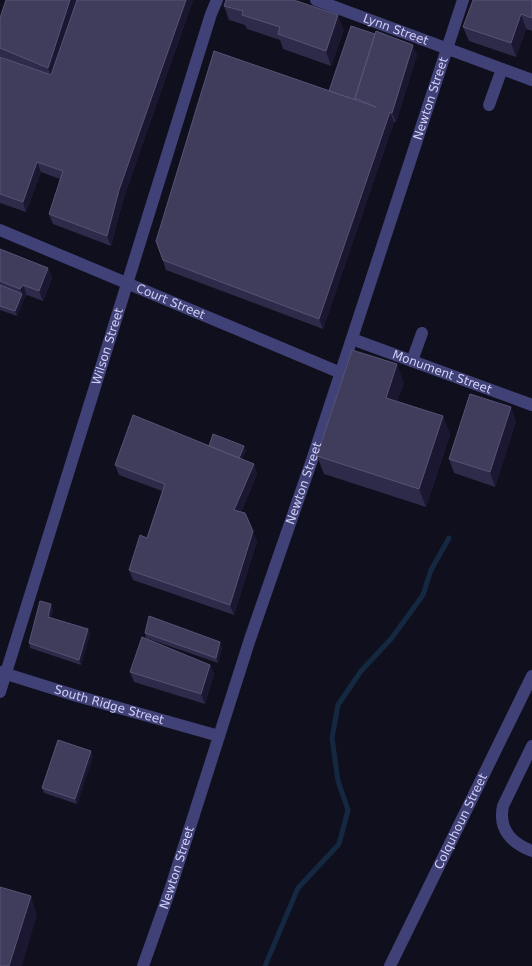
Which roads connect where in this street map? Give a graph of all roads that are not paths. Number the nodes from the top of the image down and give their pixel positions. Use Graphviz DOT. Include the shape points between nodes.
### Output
graph roads {
  1 [pos="217,0"];
  2 [pos="316,0"];
  3 [pos="463,0"];
  4 [pos="447,49"];
  5 [pos="502,69"];
  6 [pos="532,80"];
  7 [pos="489,105"];
  8 [pos="0,230"];
  9 [pos="127,284"];
  10 [pos="422,333"];
  11 [pos="352,339"];
  12 [pos="412,361"];
  13 [pos="341,372"];
  14 [pos="532,405"];
  15 [pos="3,672"];
  16 [pos="531,679"];
  17 [pos="0,692"];
  18 [pos="219,736"];
  19 [pos="532,746"];
  20 [pos="532,851"];
  21 [pos="143,966"];
  22 [pos="390,966"];
  1 -- 9 [label="street, Wilson Street"];
  2 -- 4 [label="street, Lynn Street"];
  3 -- 4 [label="street, Newton Street"];
  4 -- 5 [label="street, Lynn Street"];
  4 -- 11 [label="street, Newton Street"];
  5 -- 6 [label="street, Lynn Street"];
  5 -- 7 [label="street"];
  8 -- 9 [label="street, Court Street"];
  9 -- 13 [label="street, Court Street"];
  9 -- 15 [label="street, Wilson Street"];
  10 -- 12 [label="street"];
  11 -- 12 [label="street, Monument Street"];
  11 -- 13 [label="street, Newton Street"];
  12 -- 14 [label="street, Monument Street"];
  13 -- 18 [label="street, Newton Street"];
  15 -- 17 [label="street, Wilson Street"];
  15 -- 18 [label="street, South Ridge Street"];
  16 -- 22 [label="street, Colquhoun Street"];
  18 -- 21 [label="street, Newton Street"];
  19 -- 20 [label="street" via="501,816 506,833"];
}
